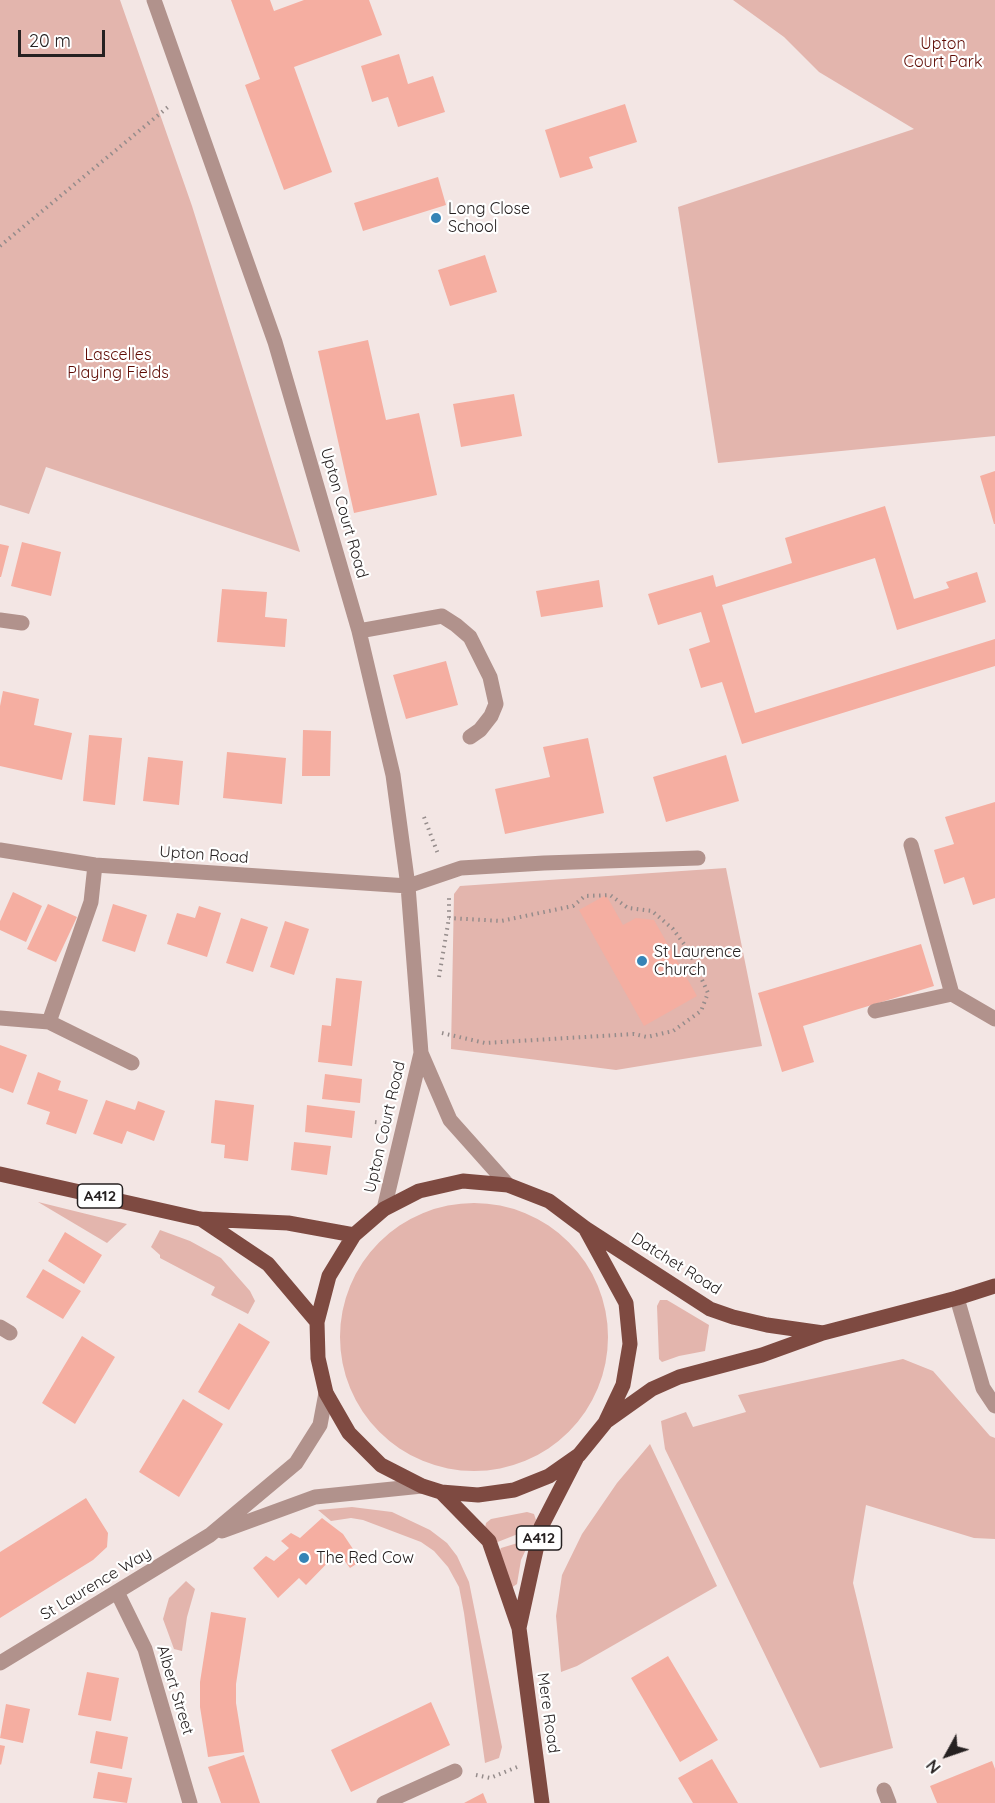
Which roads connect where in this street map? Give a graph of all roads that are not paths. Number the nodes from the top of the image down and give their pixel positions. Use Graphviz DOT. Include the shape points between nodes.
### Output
graph roads {
  1 [pos="154,0"];
  2 [pos="0,620"];
  3 [pos="22,623"];
  4 [pos="359,631"];
  5 [pos="470,737"];
  6 [pos="911,845"];
  7 [pos="0,850"];
  8 [pos="698,858"];
  9 [pos="95,865"];
  10 [pos="408,886"];
  11 [pos="952,994"];
  12 [pos="875,1011"];
  13 [pos="0,1018"];
  14 [pos="995,1019"];
  15 [pos="49,1022"];
  16 [pos="421,1053"];
  17 [pos="132,1063"];
  18 [pos="0,1174"];
  19 [pos="508,1185"];
  20 [pos="384,1209"];
  21 [pos="200,1219"];
  22 [pos="585,1228"];
  23 [pos="354,1235"];
  24 [pos="995,1286"];
  25 [pos="957,1298"];
  26 [pos="317,1322"];
  27 [pos="824,1333"];
  28 [pos="326,1394"];
  29 [pos="995,1406"];
  30 [pos="605,1423"];
  31 [pos="579,1455"];
  32 [pos="422,1486"];
  33 [pos="441,1492"];
  34 [pos="210,1535"];
  35 [pos="117,1592"];
  36 [pos="519,1628"];
  37 [pos="0,1663"];
  38 [pos="455,1771"];
  39 [pos="190,1803"];
  40 [pos="384,1803"];
  41 [pos="542,1803"];
  1 -- 4 [label="street, Upton Court Road" via="275,342"];
  2 -- 3 [label="street"];
  4 -- 5 [label="street" via="442,616 470,637 490,677 496,704 480,730"];
  4 -- 10 [label="street, Upton Court Road" via="393,775"];
  6 -- 11 [label="street"];
  7 -- 9 [label="street, Upton Road"];
  8 -- 10 [label="street" via="461,868"];
  9 -- 10 [label="street, Upton Road"];
  9 -- 15 [label="street" via="91,902"];
  10 -- 16 [label="street, Upton Court Road"];
  11 -- 12 [label="street"];
  11 -- 14 [label="street"];
  13 -- 15 [label="street"];
  15 -- 17 [label="street"];
  16 -- 19 [label="street, Upton Court Road" via="450,1120"];
  16 -- 20 [label="street, Upton Court Road"];
  18 -- 21 [label="main road, A412"];
  19 -- 20 [label="main road, Datchet Road" via="463,1181 419,1191"];
  19 -- 22 [label="main road, Datchet Road" via="549,1201"];
  20 -- 23 [label="main road, Datchet Road"];
  21 -- 23 [label="main road, A412" via="288,1223"];
  21 -- 26 [label="main road, A412" via="268,1264"];
  22 -- 27 [label="main road, Datchet Road" via="710,1309 756,1322"];
  22 -- 30 [label="main road" via="626,1303 630,1344 623,1385"];
  23 -- 26 [label="main road, Datchet Road" via="329,1276"];
  24 -- 25 [label="main road, Datchet Road"];
  25 -- 27 [label="main road, Datchet Road"];
  25 -- 29 [label="street" via="983,1389"];
  26 -- 28 [label="main road, Datchet Road" via="318,1358"];
  27 -- 30 [label="main road, Datchet Road" via="762,1355 679,1377 652,1389"];
  28 -- 32 [label="main road, Datchet Road" via="349,1433 381,1466"];
  28 -- 34 [label="street, St Laurence Way" via="320,1425 296,1463"];
  30 -- 31 [label="main road"];
  31 -- 33 [label="main road, Datchet Road" via="549,1476 514,1490 478,1495"];
  31 -- 36 [label="main road, A412" via="541,1527"];
  32 -- 33 [label="main road, Datchet Road"];
  32 -- 34 [label="street, St Laurence Way" via="315,1497"];
  33 -- 36 [label="main road, A412" via="489,1541"];
  34 -- 35 [label="street, St Laurence Way"];
  35 -- 37 [label="street, St Laurence Way"];
  35 -- 39 [label="street, Albert Street" via="145,1649"];
  36 -- 41 [label="main road, Mere Road / A412"];
  38 -- 40 [label="street"];
}
